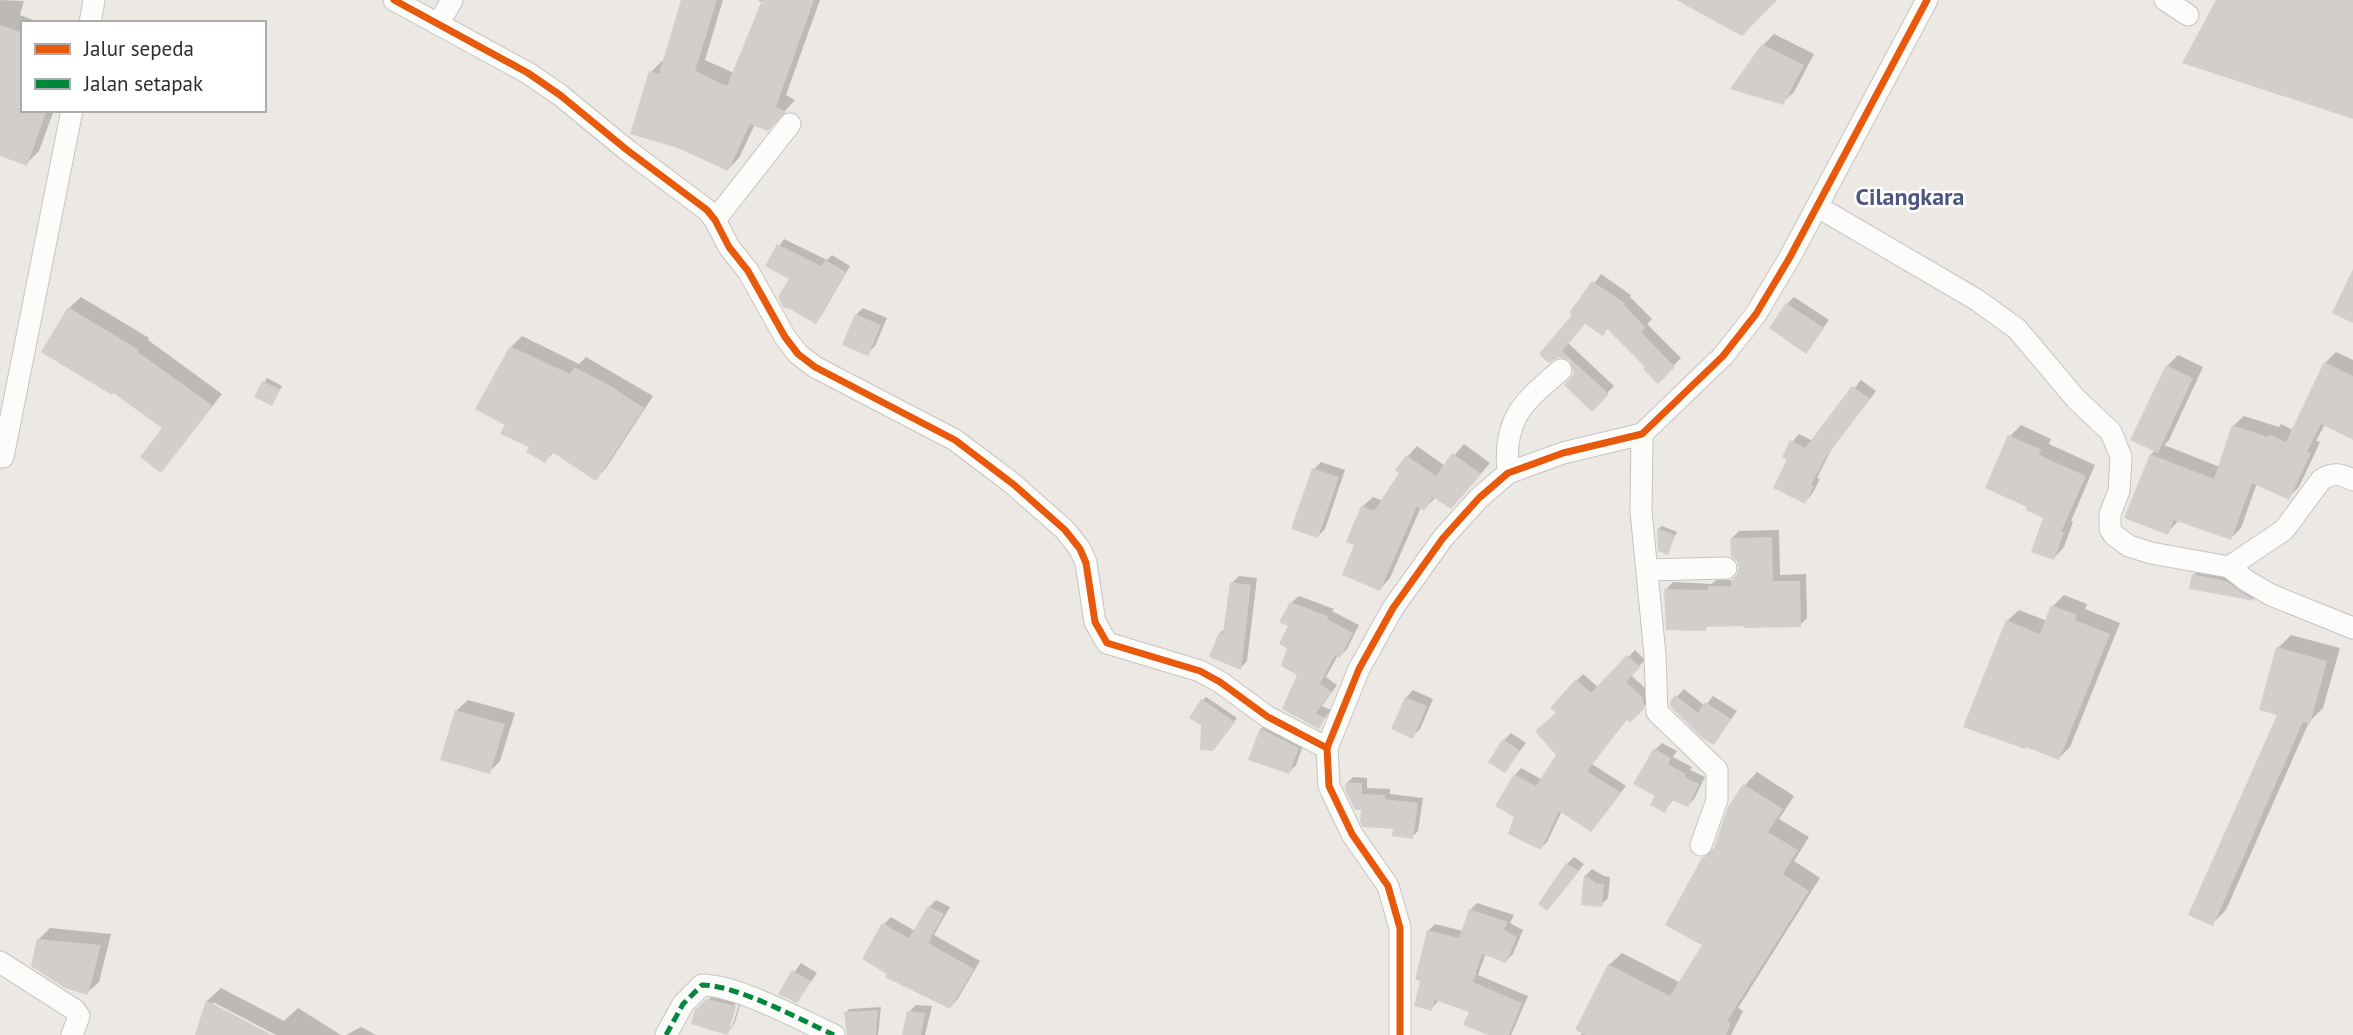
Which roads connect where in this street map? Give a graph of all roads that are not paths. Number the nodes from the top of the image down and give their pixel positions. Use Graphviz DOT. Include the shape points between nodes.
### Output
graph roads {
  1 [pos="94,0"];
  2 [pos="394,0"];
  3 [pos="452,0"];
  4 [pos="1927,0"];
  5 [pos="2165,0"];
  6 [pos="2188,15"];
  7 [pos="90,21"];
  8 [pos="439,23"];
  9 [pos="72,112"];
  10 [pos="790,124"];
  11 [pos="1818,207"];
  12 [pos="715,220"];
  13 [pos="1561,370"];
  14 [pos="1642,434"];
  15 [pos="3,457"];
  16 [pos="1508,473"];
  17 [pos="2353,480"];
  18 [pos="2229,566"];
  19 [pos="1726,568"];
  20 [pos="1647,570"];
  21 [pos="2353,628"];
  22 [pos="1327,748"];
  23 [pos="1701,845"];
  24 [pos="0,962"];
  25 [pos="72,1035"];
  26 [pos="666,1035"];
  27 [pos="834,1035"];
  28 [pos="1400,1035"];
  1 -- 7 [label="street"];
  2 -- 8 [label="street"];
  3 -- 8 [label="street"];
  4 -- 11 [label="street"];
  5 -- 6 [label="street"];
  8 -- 12 [label="street" via="560,95"];
  9 -- 15 [label="street"];
  10 -- 12 [label="street"];
  11 -- 14 [label="street" via="1756,314 1723,356"];
  11 -- 18 [label="street" via="1977,300 2017,329 2076,399 2111,432 2121,457 2119,491 2110,514 2114,535 2129,546 2151,552"];
  12 -- 22 [label="street" via="798,354 955,440 1065,530 1086,563 1095,622 1107,643 1199,671 1268,717"];
  13 -- 16 [label="street" via="1532,395 1513,421 1506,452"];
  14 -- 16 [label="street" via="1563,453"];
  14 -- 20 [label="street" via="1641,510"];
  16 -- 22 [label="street" via="1443,538 1393,608 1359,670"];
  17 -- 18 [label="street" via="2328,475 2284,530"];
  18 -- 21 [label="street" via="2271,595"];
  19 -- 20 [label="street"];
  20 -- 23 [label="street" via="1657,712 1717,769 1717,800"];
  22 -- 28 [label="street" via="1329,786 1336,805 1388,886 1400,928"];
  24 -- 25 [label="street" via="75,1010 79,1016"];
  26 -- 27 [label="street" via="683,1004 702,985 716,985"];
}
